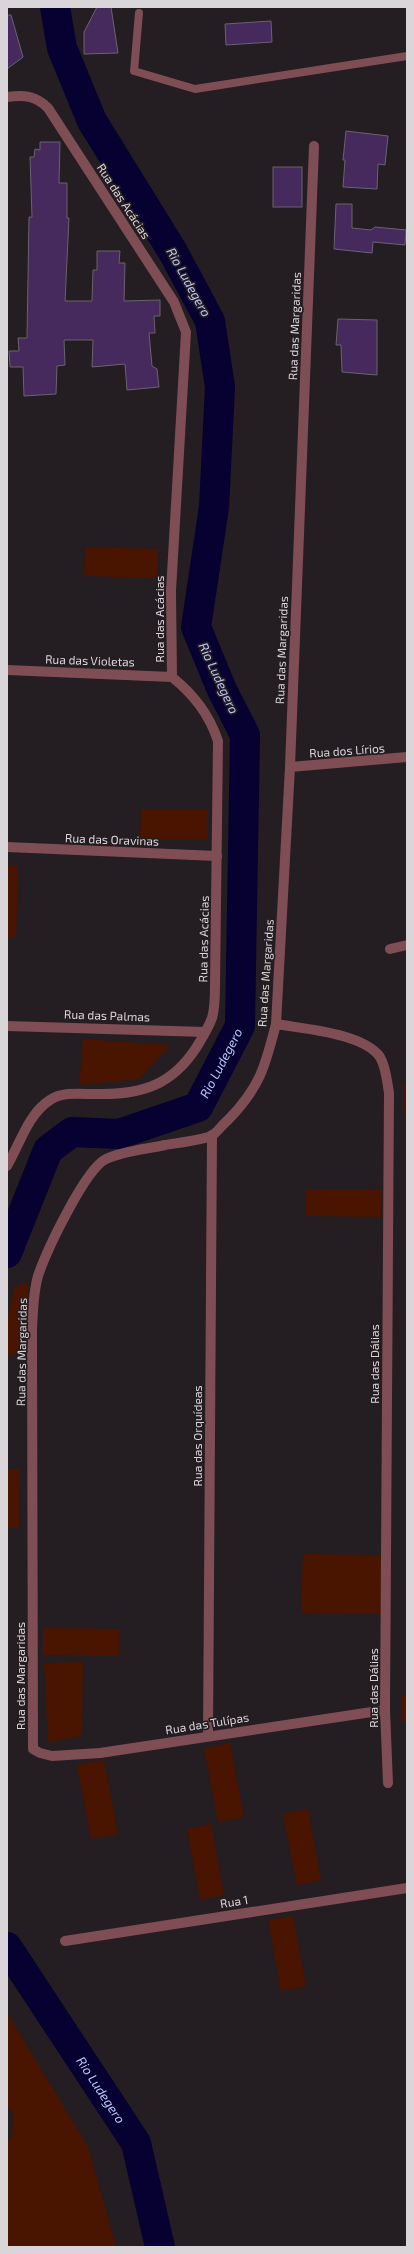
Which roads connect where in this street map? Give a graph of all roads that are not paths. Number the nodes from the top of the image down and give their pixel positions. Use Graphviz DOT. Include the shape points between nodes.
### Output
graph roads {
  1 [pos="139,13"];
  2 [pos="407,56"];
  3 [pos="7,97"];
  4 [pos="314,146"];
  5 [pos="7,670"];
  6 [pos="172,677"];
  7 [pos="407,757"];
  8 [pos="290,767"];
  9 [pos="7,848"];
  10 [pos="217,856"];
  11 [pos="407,945"];
  12 [pos="390,949"];
  13 [pos="276,1024"];
  14 [pos="7,1026"];
  15 [pos="206,1032"];
  16 [pos="212,1135"];
  17 [pos="7,1166"];
  18 [pos="385,1710"];
  19 [pos="208,1736"];
  20 [pos="33,1749"];
  21 [pos="388,1783"];
  22 [pos="407,1888"];
  23 [pos="65,1941"];
  1 -- 2 [label="lane" via="134,71 195,89"];
  3 -- 6 [label="street, Rua das Acácias" via="34,97 48,108 174,302 186,332 171,591"];
  4 -- 8 [label="street, Rua das Margaridas"];
  5 -- 6 [label="street, Rua das Violetas"];
  6 -- 10 [label="street, Rua das Acácias" via="200,704 212,724 218,742"];
  7 -- 8 [label="street, Rua dos Lírios"];
  8 -- 13 [label="street, Rua das Margaridas"];
  9 -- 10 [label="street, Rua das Oravinas"];
  10 -- 15 [label="street, Rua das Acácias" via="215,985 212,1017"];
  11 -- 12 [label="street"];
  13 -- 16 [label="street, Rua das Margaridas" via="256,1087"];
  13 -- 18 [label="street, Rua das Dálias" via="338,1035 373,1049 381,1059 389,1093"];
  14 -- 15 [label="street, Rua das Palmas"];
  15 -- 17 [label="street, Rua das Acácias" via="173,1076 154,1086 127,1094 66,1094 49,1100 30,1122"];
  16 -- 19 [label="street, Rua das Orquídeas"];
  16 -- 20 [label="street, Rua das Margaridas" via="125,1154 98,1164 87,1178 38,1276 32,1330"];
  18 -- 19 [label="street, Rua das Tulípas"];
  18 -- 21 [label="street, Rua das Dálias"];
  19 -- 20 [label="street, Rua das Tulípas" via="66,1756 52,1756"];
  22 -- 23 [label="street, Rua 1"];
}
